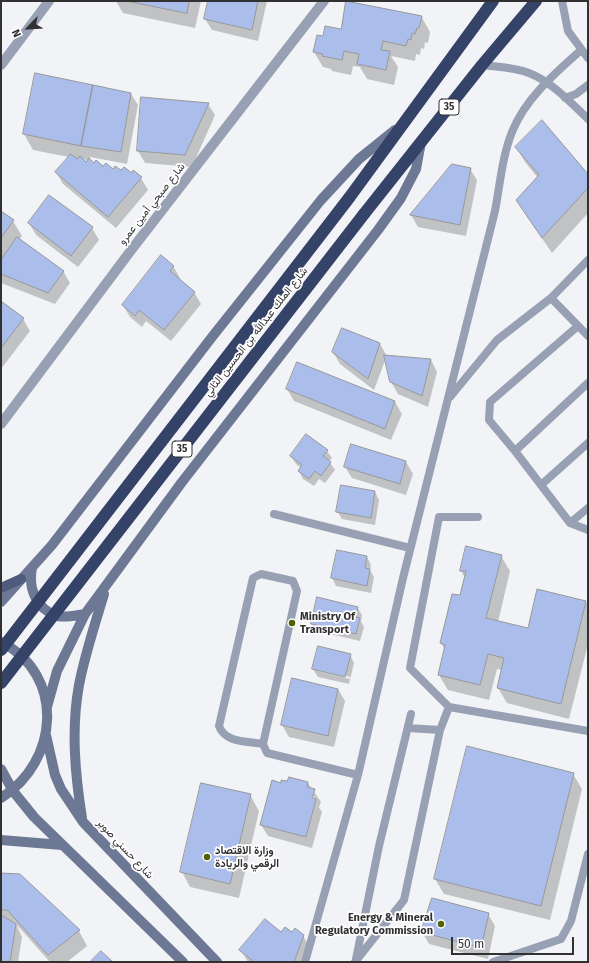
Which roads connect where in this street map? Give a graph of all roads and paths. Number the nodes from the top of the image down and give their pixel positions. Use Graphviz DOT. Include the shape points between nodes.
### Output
graph roads {
  1 [pos="49,1"];
  2 [pos="324,1"];
  3 [pos="493,1"];
  4 [pos="536,1"];
  5 [pos="562,1"];
  6 [pos="580,50"];
  7 [pos="588,58"];
  8 [pos="1,65"];
  9 [pos="482,65"];
  10 [pos="546,82"];
  11 [pos="588,85"];
  12 [pos="565,98"];
  13 [pos="588,118"];
  14 [pos="402,124"];
  15 [pos="421,142"];
  16 [pos="588,260"];
  17 [pos="551,298"];
  18 [pos="578,326"];
  19 [pos="588,336"];
  20 [pos="588,383"];
  21 [pos="449,399"];
  22 [pos="1,424"];
  23 [pos="588,443"];
  24 [pos="515,451"];
  25 [pos="541,485"];
  26 [pos="588,508"];
  27 [pos="274,514"];
  28 [pos="478,517"];
  29 [pos="570,523"];
  30 [pos="588,530"];
  31 [pos="410,548"];
  32 [pos="32,568"];
  33 [pos="22,579"];
  34 [pos="1,588"];
  35 [pos="105,588"];
  36 [pos="1,602"];
  37 [pos="86,614"];
  38 [pos="1,642"];
  39 [pos="1,650"];
  40 [pos="1,683"];
  41 [pos="47,707"];
  42 [pos="449,707"];
  43 [pos="411,714"];
  44 [pos="408,728"];
  45 [pos="440,730"];
  46 [pos="588,731"];
  47 [pos="46,735"];
  48 [pos="263,744"];
  49 [pos="1,768"];
  50 [pos="358,775"];
  51 [pos="13,791"];
  52 [pos="1,798"];
  53 [pos="83,822"];
  54 [pos="1,840"];
  55 [pos="62,845"];
  56 [pos="588,854"];
  57 [pos="182,962"];
  58 [pos="217,962"];
  59 [pos="305,962"];
  60 [pos="355,962"];
  61 [pos="493,962"];
  1 -- 8 [label="street"];
  2 -- 22 [label="street, شارع صبحي أمين عمرو" via="132,249"];
  3 -- 14 [label="highway, شارع الملك عبدالله بن الحسين الثاني / 35"];
  4 -- 9 [label="highway, شارع الملك عبدالله بن الحسين الثاني / 35"];
  5 -- 6 [label="lane" via="568,31"];
  6 -- 7 [label="lane"];
  6 -- 10 [label="lane"];
  9 -- 10 [label="lane" via="529,73"];
  9 -- 15 [label="highway, شارع الملك عبدالله بن الحسين الثاني / 35"];
  10 -- 12 [label="lane"];
  10 -- 21 [label="lane" via="522,113 505,154 495,211"];
  11 -- 12 [label="lane"];
  12 -- 13 [label="lane"];
  14 -- 32 [label="main road" via="359,160 321,200"];
  14 -- 39 [label="highway, شارع الملك عبدالله بن الحسين الثاني / 35, bridge" via="349,198"];
  15 -- 35 [label="main road" via="416,168 401,198 182,482"];
  15 -- 40 [label="highway, شارع الملك عبدالله بن الحسين الثاني / 35, bridge"];
  16 -- 17 [label="lane"];
  17 -- 18 [label="lane"];
  17 -- 21 [label="lane" via="497,340"];
  18 -- 19 [label="lane"];
  18 -- 24 [label="lane" via="490,402 489,420"];
  20 -- 24 [label="lane"];
  21 -- 31 [label="lane"];
  23 -- 25 [label="lane"];
  24 -- 25 [label="lane"];
  25 -- 29 [label="lane"];
  26 -- 29 [label="lane"];
  27 -- 31 [label="lane"];
  28 -- 42 [label="lane" via="439,517 410,668"];
  29 -- 30 [label="lane"];
  31 -- 50 [label="lane"];
  32 -- 33 [label="main road"];
  32 -- 37 [label="main road" via="32,592 43,607 58,616"];
  33 -- 34 [label="main road"];
  33 -- 36 [label="main road"];
  35 -- 37 [label="main road"];
  35 -- 53 [label="main road" via="79,685 75,717 76,776"];
  37 -- 41 [label="main road" via="57,670"];
  38 -- 41 [label="main road" via="15,651 32,670 44,694"];
  41 -- 47 [label="main road"];
  42 -- 45 [label="lane"];
  42 -- 46 [label="lane"];
  43 -- 44 [label="lane"];
  44 -- 45 [label="lane"];
  44 -- 60 [label="lane" via="379,846"];
  45 -- 60 [label="lane" via="404,900"];
  47 -- 51 [label="main road" via="41,754 31,772"];
  47 -- 53 [label="main road, شارع حسني صوبر" via="55,775 61,789"];
  48 -- 48 [label="lane" via="227,738 219,726 253,578 261,574 293,581 297,591"];
  48 -- 50 [label="lane" via="267,753"];
  49 -- 51 [label="main road"];
  50 -- 59 [label="lane"];
  51 -- 52 [label="main road"];
  51 -- 55 [label="main road"];
  53 -- 58 [label="main road, شارع حسني صوبر"];
  54 -- 55 [label="main road"];
  55 -- 57 [label="main road"];
  56 -- 61 [label="lane" via="571,921 561,939"];
}
